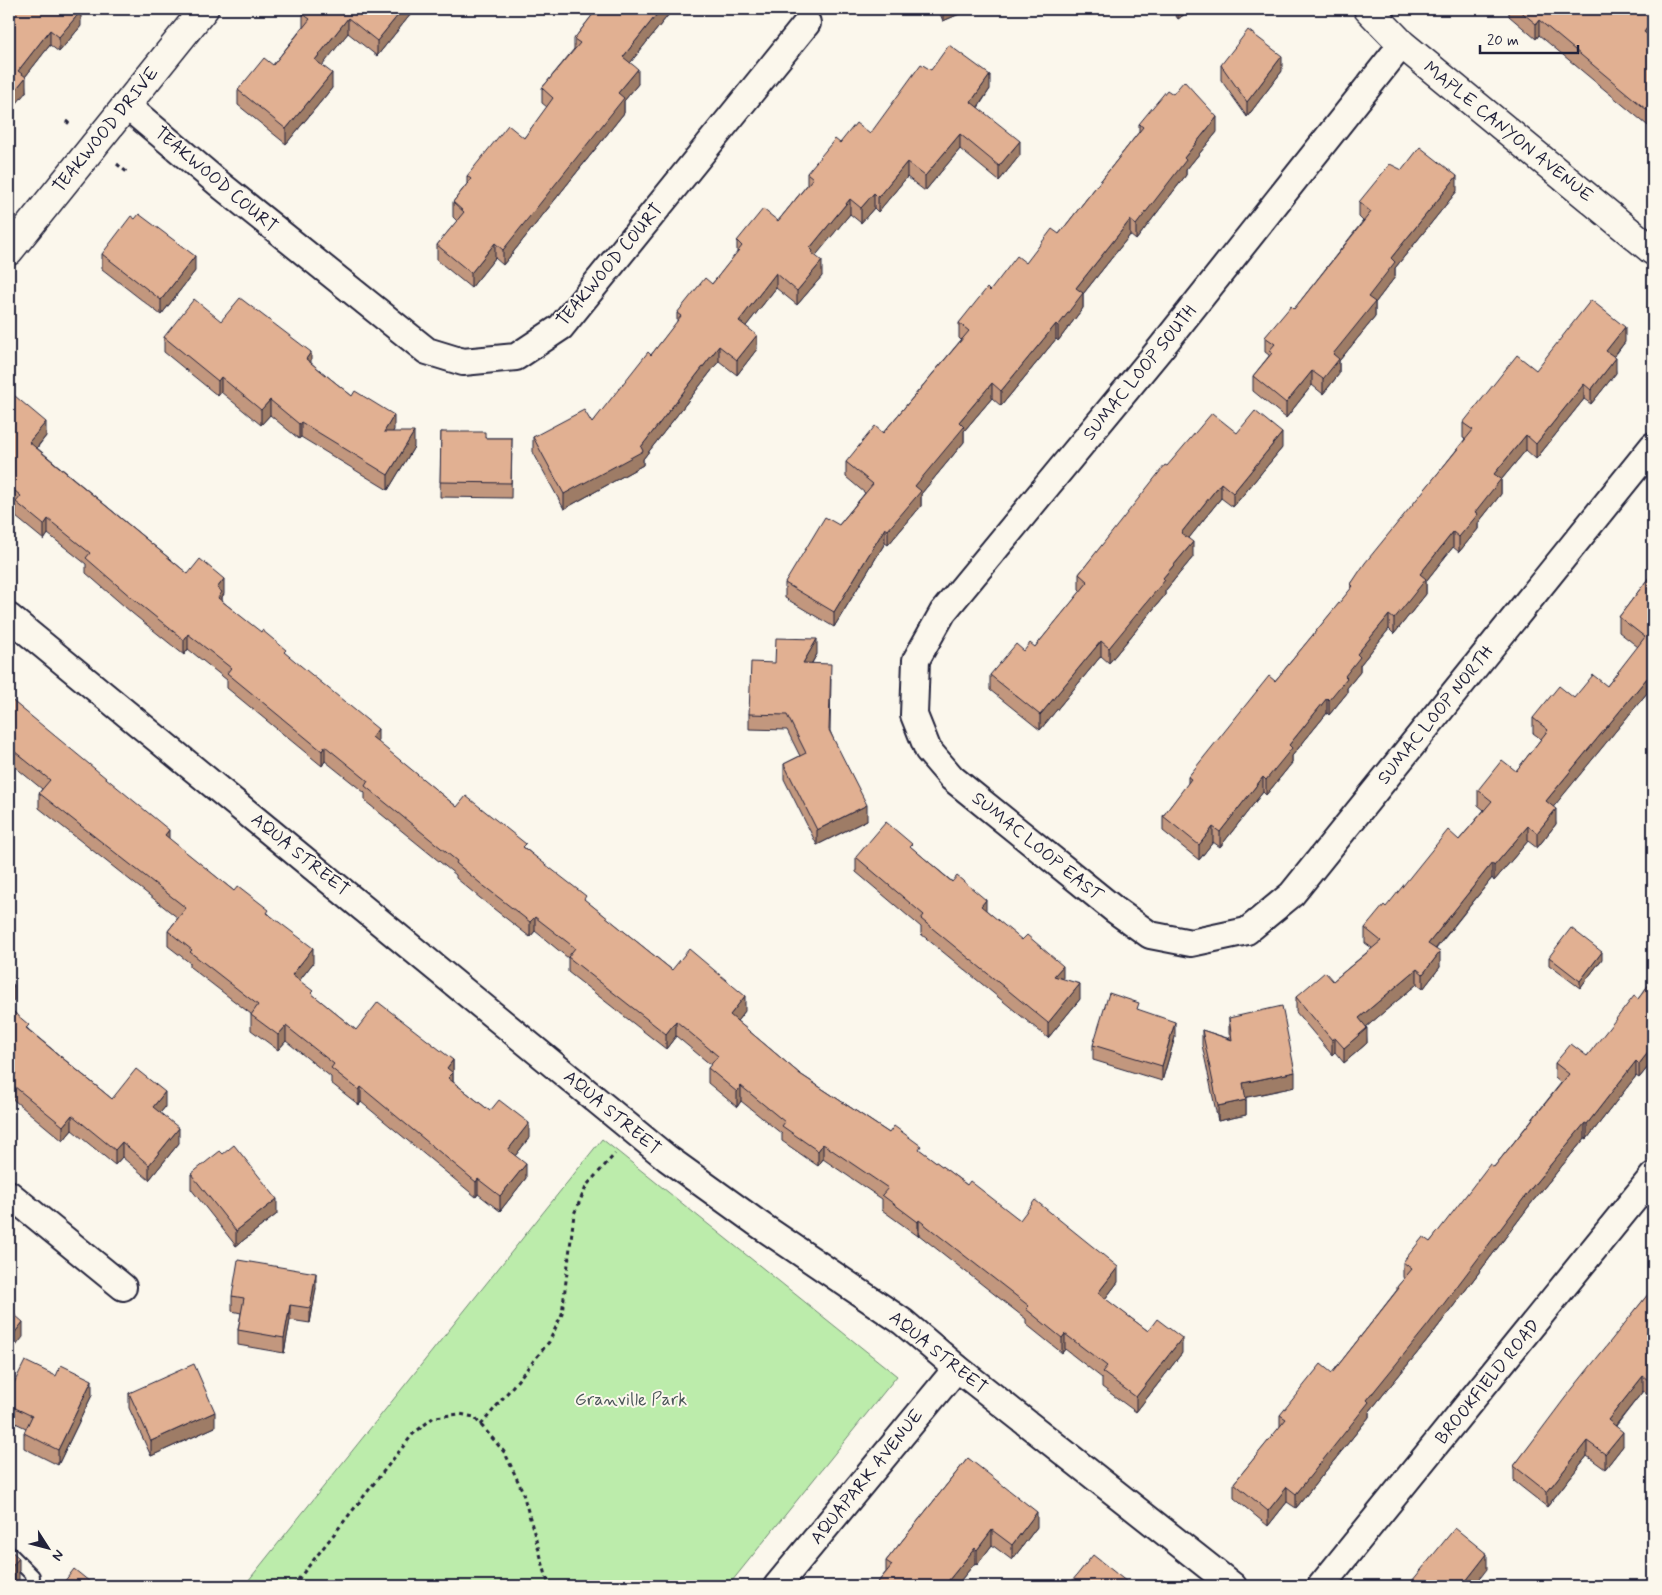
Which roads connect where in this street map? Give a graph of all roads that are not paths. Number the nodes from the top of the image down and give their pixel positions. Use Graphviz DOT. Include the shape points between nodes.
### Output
graph roads {
  1 [pos="204,9"];
  2 [pos="1368,9"];
  3 [pos="807,23"];
  4 [pos="1402,44"];
  5 [pos="126,105"];
  6 [pos="9,250"];
  7 [pos="1653,251"];
  8 [pos="1653,446"];
  9 [pos="9,617"];
  10 [pos="914,715"];
  11 [pos="1191,943"];
  12 [pos="1653,1176"];
  13 [pos="9,1194"];
  14 [pos="123,1287"];
  15 [pos="957,1368"];
  16 [pos="9,1552"];
  17 [pos="32,1586"];
  18 [pos="777,1586"];
  19 [pos="1233,1586"];
  20 [pos="1321,1586"];
  1 -- 5 [label="street, TEAKWOOD DRIVE"];
  2 -- 4 [label="street, MAPLE CANYON AVENUE"];
  3 -- 5 [label="street, TEAKWOOD COURT" via="561,327 516,357 463,362 428,351 231,194"];
  4 -- 7 [label="street, MAPLE CANYON AVENUE"];
  4 -- 10 [label="street, SUMAC LOOP SOUTH" via="1160,349 943,612 916,660"];
  5 -- 6 [label="street, TEAKWOOD DRIVE"];
  8 -- 11 [label="street, SUMAC LOOP NORTH" via="1292,894 1248,931"];
  9 -- 15 [label="street, AQUA STREET" via="667,1158 903,1322"];
  10 -- 11 [label="street, SUMAC LOOP EAST" via="928,750 952,778 1150,935"];
  12 -- 20 [label="street, BROOKFIELD ROAD"];
  13 -- 14 [label="street"];
  15 -- 18 [label="street, AQUAPARK AVENUE"];
  15 -- 19 [label="street, AQUA STREET"];
  16 -- 17 [label="lane" via="33,1576"];
}
